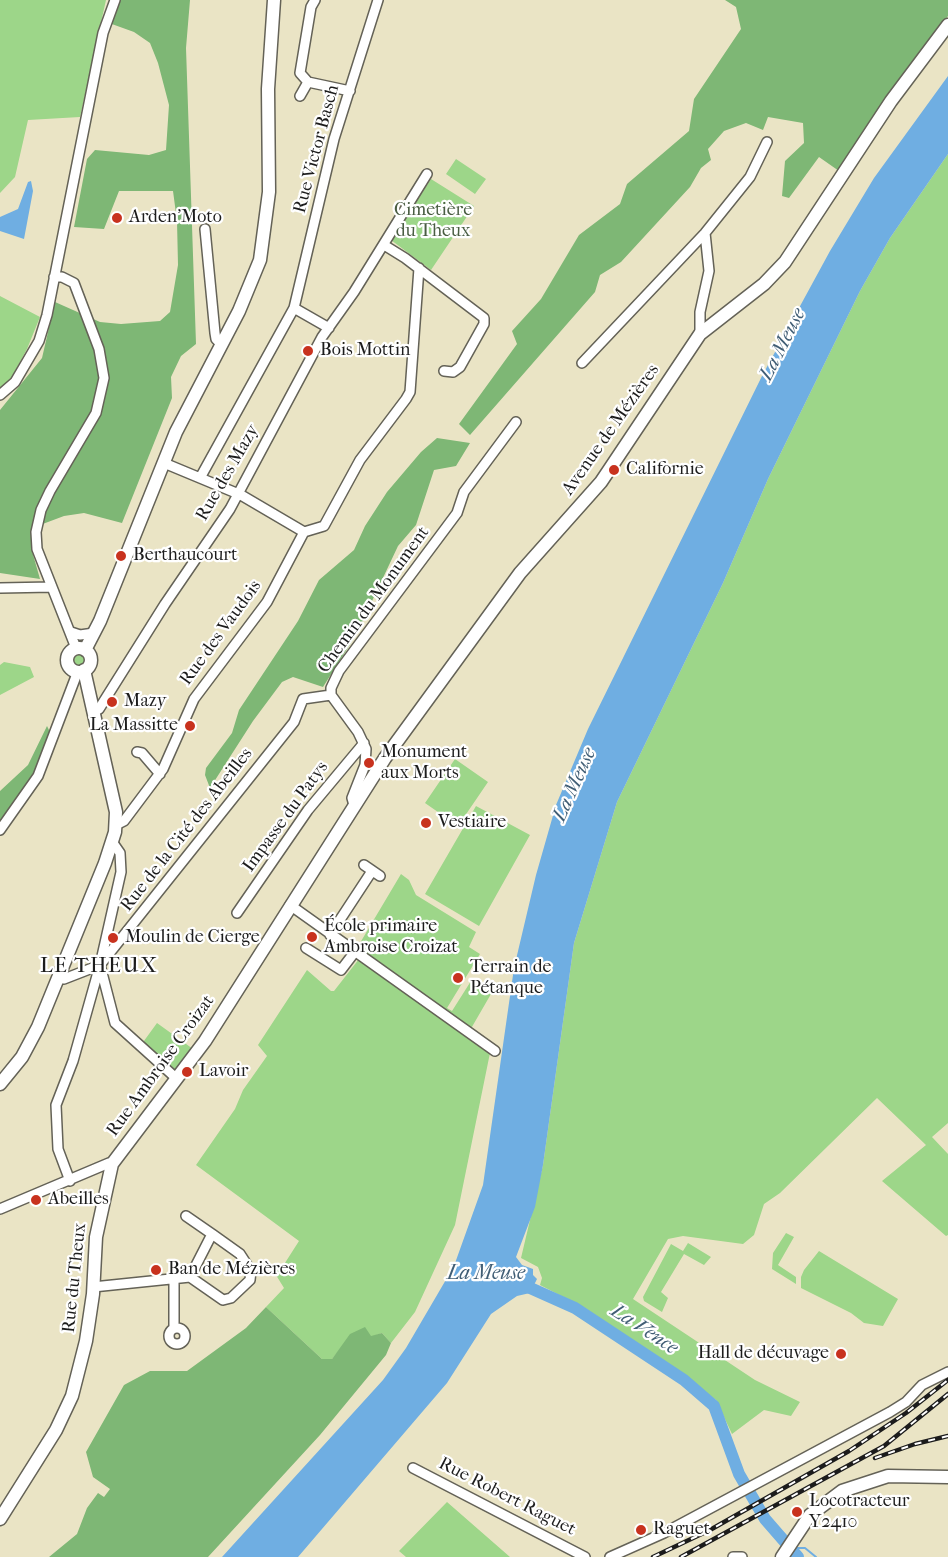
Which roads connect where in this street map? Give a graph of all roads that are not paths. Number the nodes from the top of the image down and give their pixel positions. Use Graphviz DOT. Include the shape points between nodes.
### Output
graph roads {
  1 [pos="115,0"];
  2 [pos="274,0"];
  3 [pos="315,0"];
  4 [pos="378,0"];
  5 [pos="948,25"];
  6 [pos="308,82"];
  7 [pos="350,91"];
  8 [pos="300,96"];
  9 [pos="767,142"];
  10 [pos="427,174"];
  11 [pos="205,229"];
  12 [pos="705,233"];
  13 [pos="384,245"];
  14 [pos="419,268"];
  15 [pos="54,277"];
  16 [pos="294,308"];
  17 [pos="328,328"];
  18 [pos="700,334"];
  19 [pos="222,345"];
  20 [pos="582,363"];
  21 [pos="444,371"];
  22 [pos="0,395"];
  23 [pos="516,422"];
  24 [pos="164,463"];
  25 [pos="200,478"];
  26 [pos="238,494"];
  27 [pos="304,531"];
  28 [pos="52,587"];
  29 [pos="0,588"];
  30 [pos="71,632"];
  31 [pos="94,633"];
  32 [pos="81,649"];
  33 [pos="81,671"];
  34 [pos="331,695"];
  35 [pos="94,711"];
  36 [pos="364,743"];
  37 [pos="137,752"];
  38 [pos="159,774"];
  39 [pos="354,805"];
  40 [pos="116,825"];
  41 [pos="0,830"];
  42 [pos="113,843"];
  43 [pos="372,871"];
  44 [pos="290,905"];
  45 [pos="237,913"];
  46 [pos="330,935"];
  47 [pos="306,948"];
  48 [pos="354,952"];
  49 [pos="100,965"];
  50 [pos="58,978"];
  51 [pos="495,1051"];
  52 [pos="176,1078"];
  53 [pos="0,1084"];
  54 [pos="112,1164"];
  55 [pos="70,1181"];
  56 [pos="0,1209"];
  57 [pos="186,1216"];
  58 [pos="212,1233"];
  59 [pos="190,1277"];
  60 [pos="174,1278"];
  61 [pos="93,1287"];
  62 [pos="174,1328"];
  63 [pos="948,1372"];
  64 [pos="413,1467"];
  65 [pos="948,1477"];
  66 [pos="0,1519"];
  67 [pos="783,1555"];
  68 [pos="585,1557"];
  69 [pos="610,1557"];
  70 [pos="733,1557"];
  71 [pos="742,1557"];
  1 -- 15 [label="street" via="103,33"];
  2 -- 19 [label="main road" via="268,89 269,192 264,239 254,279"];
  3 -- 6 [label="street" via="300,73"];
  4 -- 7 [label="street, Rue Victor Basch"];
  5 -- 18 [label="main road, Avenue de Mézières" via="891,101 785,261 764,284"];
  6 -- 7 [label="street"];
  6 -- 8 [label="street"];
  7 -- 16 [label="street, Rue Victor Basch" via="334,139"];
  9 -- 12 [label="street" via="750,177"];
  10 -- 13 [label="street, Rue des Mazy"];
  11 -- 19 [label="street" via="215,333"];
  12 -- 18 [label="street" via="710,271 700,312"];
  12 -- 20 [label="street"];
  13 -- 14 [label="street"];
  13 -- 17 [label="street, Rue des Mazy"];
  14 -- 21 [label="street" via="484,318 460,367 453,372"];
  14 -- 27 [label="street" via="410,392 360,460 324,526"];
  15 -- 22 [label="street" via="39,341 15,382"];
  15 -- 28 [label="street" via="74,283 99,349 104,378 96,413 41,510 37,549"];
  16 -- 17 [label="street"];
  16 -- 25 [label="street, Rue Victor Basch"];
  17 -- 26 [label="street, Rue des Mazy"];
  18 -- 39 [label="main road, Avenue de Mézières" via="601,482 520,573"];
  19 -- 24 [label="main road"];
  23 -- 34 [label="street, Chemin du Monument" via="464,492 450,523 339,670"];
  24 -- 25 [label="street"];
  24 -- 31 [label="main road"];
  25 -- 26 [label="street"];
  26 -- 27 [label="street"];
  26 -- 35 [label="street, Rue des Mazy" via="99,709"];
  27 -- 38 [label="street, Rue des Vaudois" via="267,602 194,699"];
  28 -- 29 [label="street"];
  28 -- 30 [label="street"];
  30 -- 31 [label="street"];
  30 -- 32 [label="street"];
  31 -- 32 [label="main road"];
  32 -- 33 [label="main road" via="90,661"];
  32 -- 33 [label="main road" via="69,652 67,660 69,667"];
  33 -- 35 [label="main road"];
  33 -- 41 [label="street" via="38,776"];
  34 -- 36 [label="street, Chemin du Monument"];
  34 -- 49 [label="street, Rue de la Cité des Abeilles" via="303,699 294,722"];
  35 -- 40 [label="main road"];
  36 -- 39 [label="street" via="367,756 351,798"];
  36 -- 45 [label="street, Impasse du Patys" via="308,810"];
  37 -- 38 [label="street"];
  38 -- 40 [label="street, Rue des Vaudois" via="124,821"];
  39 -- 44 [label="main road, Rue Ambroise Croizat"];
  40 -- 42 [label="main road"];
  42 -- 49 [label="street" via="120,853 121,872"];
  42 -- 50 [label="main road"];
  43 -- 46 [label="street"];
  44 -- 46 [label="street"];
  44 -- 52 [label="main road, Rue Ambroise Croizat" via="205,1041"];
  46 -- 48 [label="street"];
  47 -- 48 [label="street" via="341,970"];
  48 -- 51 [label="street"];
  49 -- 50 [label="street"];
  49 -- 52 [label="street" via="116,1023"];
  49 -- 55 [label="street" via="74,1061 56,1105 58,1149"];
  50 -- 53 [label="main road" via="28,1047"];
  52 -- 54 [label="main road, Rue Ambroise Croizat"];
  54 -- 55 [label="street"];
  54 -- 61 [label="main road, Rue du Theux" via="96,1237"];
  55 -- 56 [label="street"];
  57 -- 58 [label="street"];
  58 -- 59 [label="street"];
  58 -- 59 [label="street" via="240,1254 251,1271 250,1280 231,1298 223,1300"];
  59 -- 60 [label="street"];
  60 -- 61 [label="street"];
  60 -- 62 [label="street"];
  61 -- 66 [label="main road, Rue du Theux" via="86,1341 72,1396 56,1430"];
  63 -- 69 [label="street" via="921,1385 890,1412 664,1533"];
  64 -- 68 [label="street, Rue Robert Raguet"];
  65 -- 67 [label="main road" via="896,1475 858,1484 816,1508"];
  70 -- 71 [label="street"];
}
